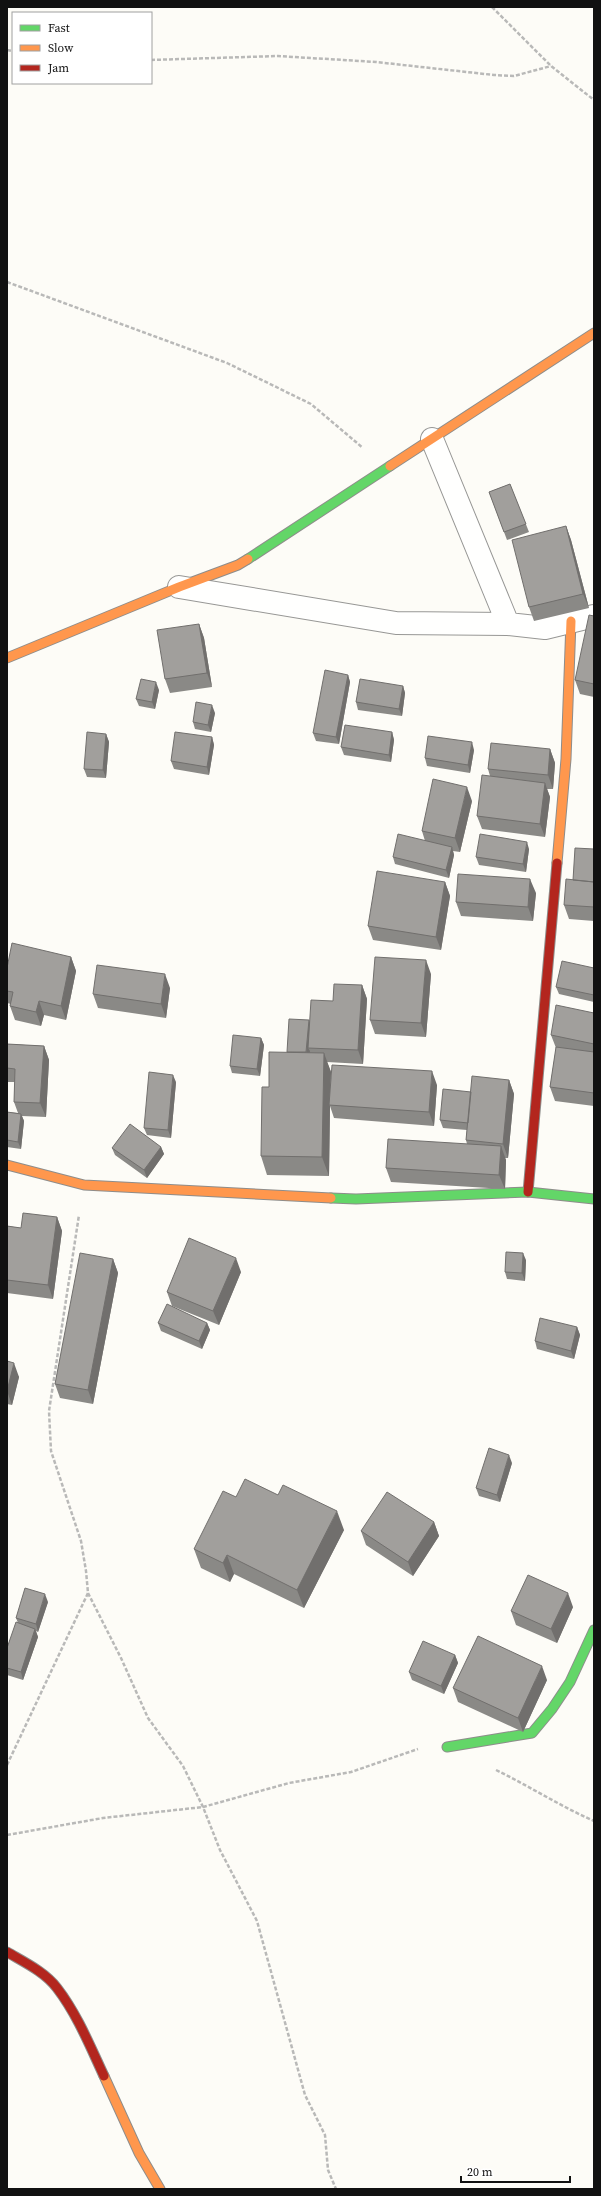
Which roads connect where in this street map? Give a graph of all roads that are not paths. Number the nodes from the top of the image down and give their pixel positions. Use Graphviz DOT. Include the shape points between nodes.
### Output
graph roads {
  1 [pos="594,333"];
  2 [pos="432,439"];
  3 [pos="179,587"];
  4 [pos="594,616"];
  5 [pos="571,621"];
  6 [pos="508,624"];
  7 [pos="7,658"];
  8 [pos="7,1165"];
  9 [pos="528,1192"];
  10 [pos="594,1199"];
  11 [pos="594,1630"];
  12 [pos="446,1747"];
  13 [pos="7,1952"];
  14 [pos="160,2189"];
  1 -- 2 [label="street"];
  2 -- 3 [label="street" via="238,565"];
  2 -- 6 [label="street"];
  3 -- 6 [label="street" via="396,624"];
  3 -- 7 [label="street"];
  4 -- 5 [label="street"];
  5 -- 6 [label="street" via="545,628"];
  5 -- 9 [label="street" via="566,758"];
  8 -- 9 [label="street" via="84,1185 356,1199"];
  9 -- 10 [label="street"];
  11 -- 12 [label="street" via="570,1682 532,1733"];
  13 -- 14 [label="street" via="35,1968 57,1987 84,2033 139,2153"];
}
